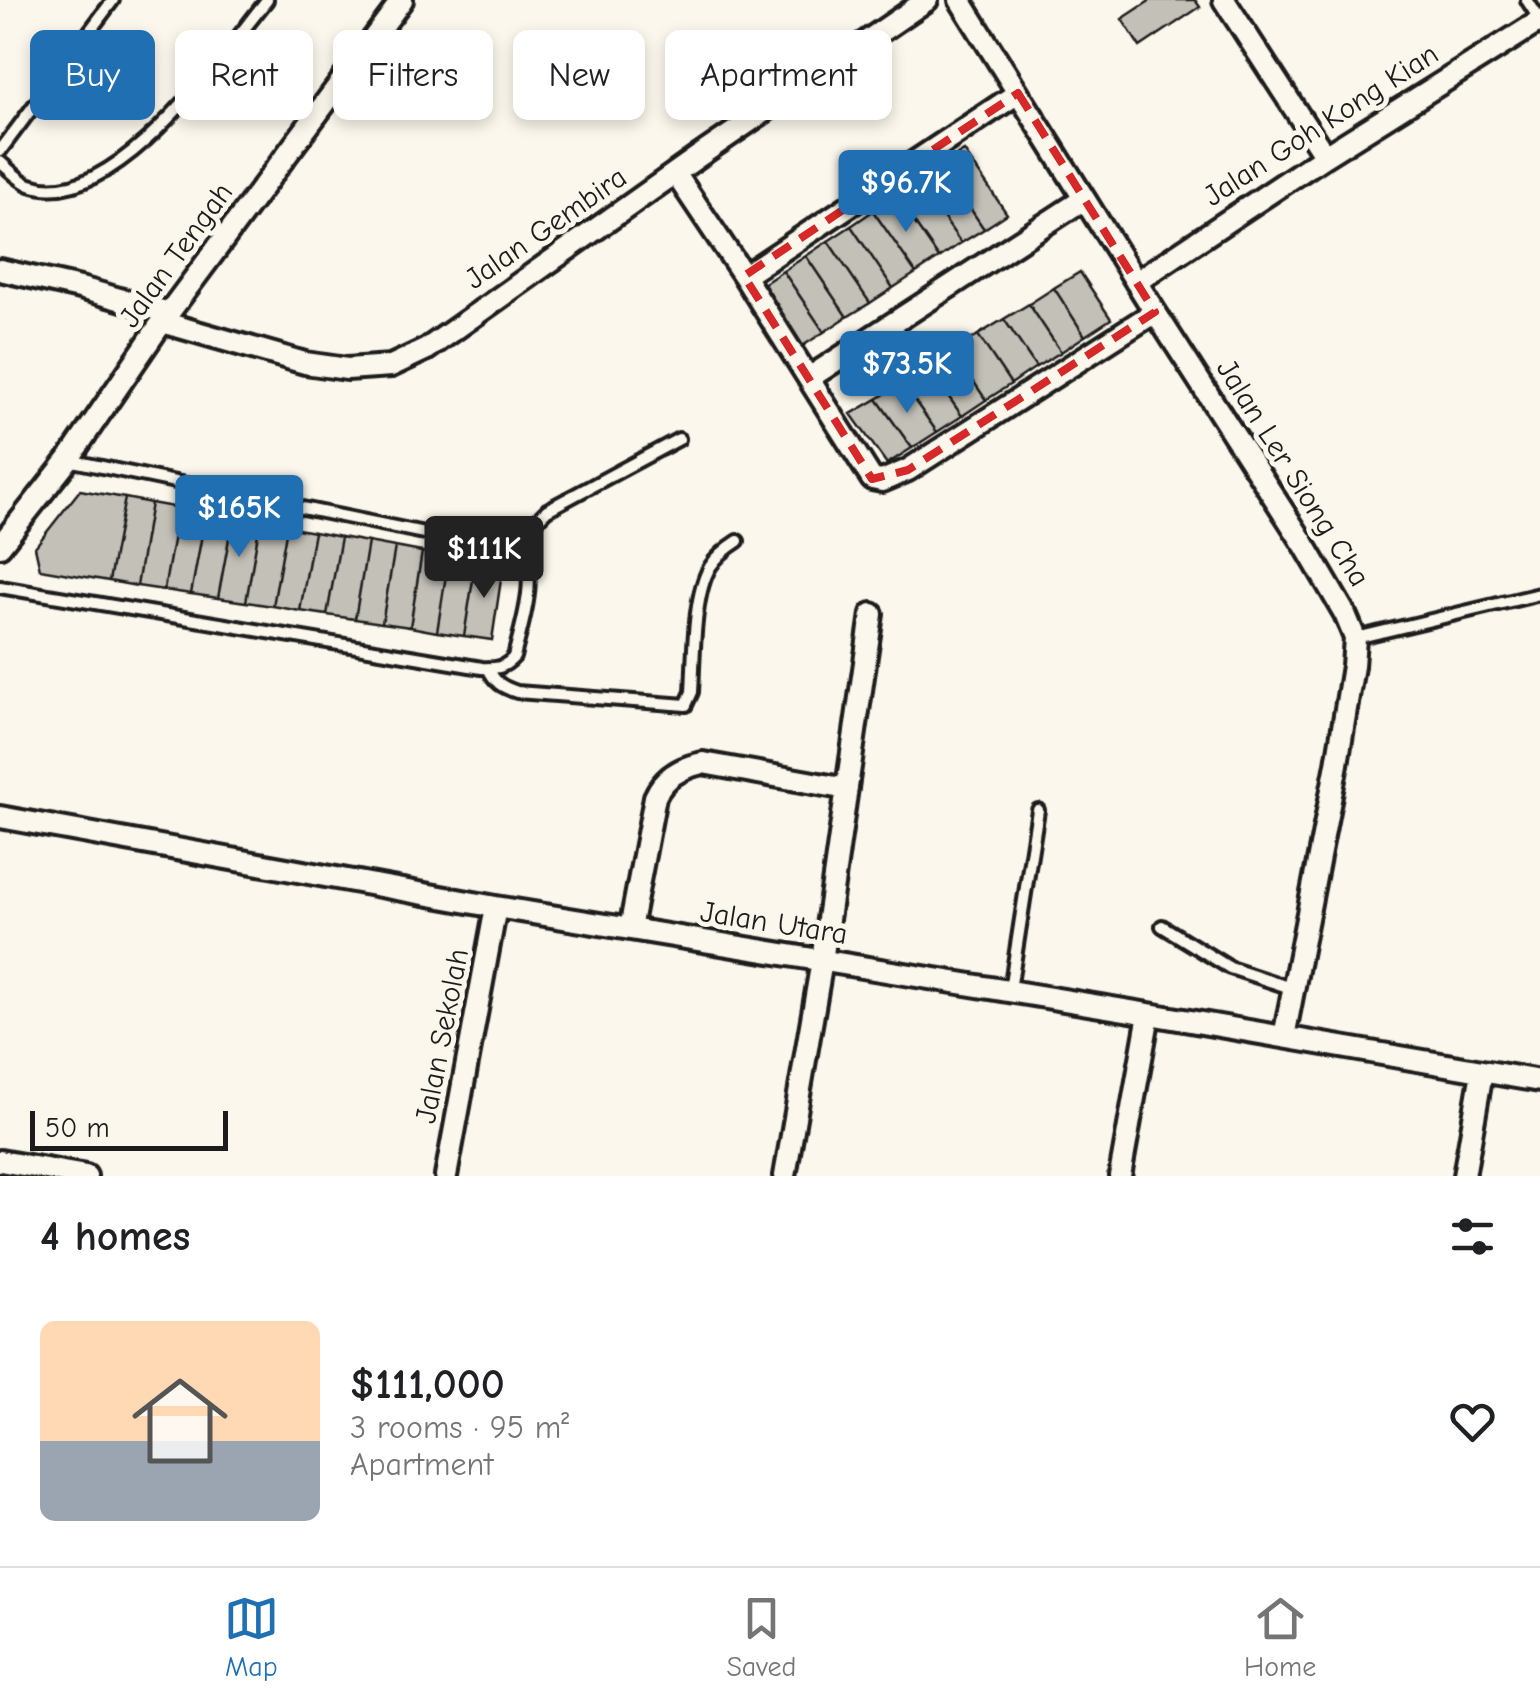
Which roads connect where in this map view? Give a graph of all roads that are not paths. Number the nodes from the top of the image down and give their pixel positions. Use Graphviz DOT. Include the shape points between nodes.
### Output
graph roads {
  1 [pos="113,0"];
  2 [pos="267,0"];
  3 [pos="402,0"];
  4 [pos="926,0"];
  5 [pos="960,0"];
  6 [pos="1224,0"];
  7 [pos="1527,0"];
  8 [pos="1540,21"];
  9 [pos="1018,93"];
  10 [pos="0,151"];
  11 [pos="1325,156"];
  12 [pos="0,162"];
  13 [pos="675,173"];
  14 [pos="1084,199"];
  15 [pos="0,270"];
  16 [pos="744,276"];
  17 [pos="1136,282"];
  18 [pos="1156,312"];
  19 [pos="165,318"];
  20 [pos="809,378"];
  21 [pos="678,439"];
  22 [pos="68,460"];
  23 [pos="738,541"];
  24 [pos="0,546"];
  25 [pos="521,556"];
  26 [pos="0,586"];
  27 [pos="1540,594"];
  28 [pos="872,614"];
  29 [pos="1355,638"];
  30 [pos="488,668"];
  31 [pos="846,789"];
  32 [pos="1038,810"];
  33 [pos="0,817"];
  34 [pos="496,907"];
  35 [pos="1162,926"];
  36 [pos="630,929"];
  37 [pos="822,961"];
  38 [pos="1294,989"];
  39 [pos="1010,992"];
  40 [pos="1149,1014"];
  41 [pos="1284,1036"];
  42 [pos="1482,1072"];
  43 [pos="1540,1081"];
  44 [pos="0,1161"];
  45 [pos="86,1176"];
  46 [pos="446,1176"];
  47 [pos="784,1176"];
  48 [pos="1120,1176"];
  49 [pos="1464,1176"];
  1 -- 10 [label="lane"];
  2 -- 12 [label="lane" via="138,150 90,180 48,189 30,185"];
  3 -- 19 [label="street, Jalan Tengah"];
  4 -- 13 [label="street, Jalan Gembira"];
  5 -- 9 [label="street, Jalan Ler Siong Cha"];
  6 -- 11 [label="street"];
  7 -- 8 [label="lane"];
  8 -- 11 [label="street, Jalan Goh Kong Kian"];
  9 -- 14 [label="street, Jalan Ler Siong Cha"];
  9 -- 16 [label="street"];
  11 -- 17 [label="street, Jalan Goh Kong Kian"];
  13 -- 16 [label="street"];
  13 -- 19 [label="street, Jalan Gembira" via="427,349 391,366 305,363"];
  14 -- 17 [label="street, Jalan Ler Siong Cha"];
  14 -- 20 [label="street"];
  15 -- 19 [label="street, Jalan Gembira" via="97,292"];
  16 -- 20 [label="street"];
  17 -- 18 [label="street, Jalan Ler Siong Cha"];
  18 -- 20 [label="street" via="882,481 867,473"];
  18 -- 29 [label="street, Jalan Ler Siong Cha" via="1304,544"];
  19 -- 22 [label="street, Jalan Tengah"];
  21 -- 25 [label="lane" via="546,510 533,523"];
  22 -- 24 [label="street, Jalan Tengah"];
  22 -- 25 [label="lane"];
  23 -- 30 [label="lane" via="707,571 686,706 517,692 501,687"];
  25 -- 30 [label="lane" via="530,581 514,657"];
  26 -- 30 [label="lane"];
  27 -- 29 [label="lane"];
  28 -- 31 [label="street"];
  29 -- 38 [label="street"];
  31 -- 36 [label="street" via="703,763 682,768 655,797"];
  31 -- 37 [label="street"];
  32 -- 39 [label="lane"];
  33 -- 34 [label="street, Jalan Utara"];
  34 -- 36 [label="street, Jalan Utara"];
  34 -- 46 [label="street, Jalan Sekolah"];
  35 -- 38 [label="lane" via="1230,968"];
  36 -- 37 [label="street, Jalan Utara"];
  37 -- 39 [label="street, Jalan Utara"];
  37 -- 47 [label="street"];
  38 -- 41 [label="street"];
  39 -- 40 [label="street, Jalan Utara"];
  40 -- 41 [label="street, Jalan Utara"];
  40 -- 48 [label="street"];
  41 -- 42 [label="street, Jalan Utara"];
  42 -- 43 [label="street, Jalan Utara"];
  42 -- 49 [label="street"];
  44 -- 45 [label="street"];
}
